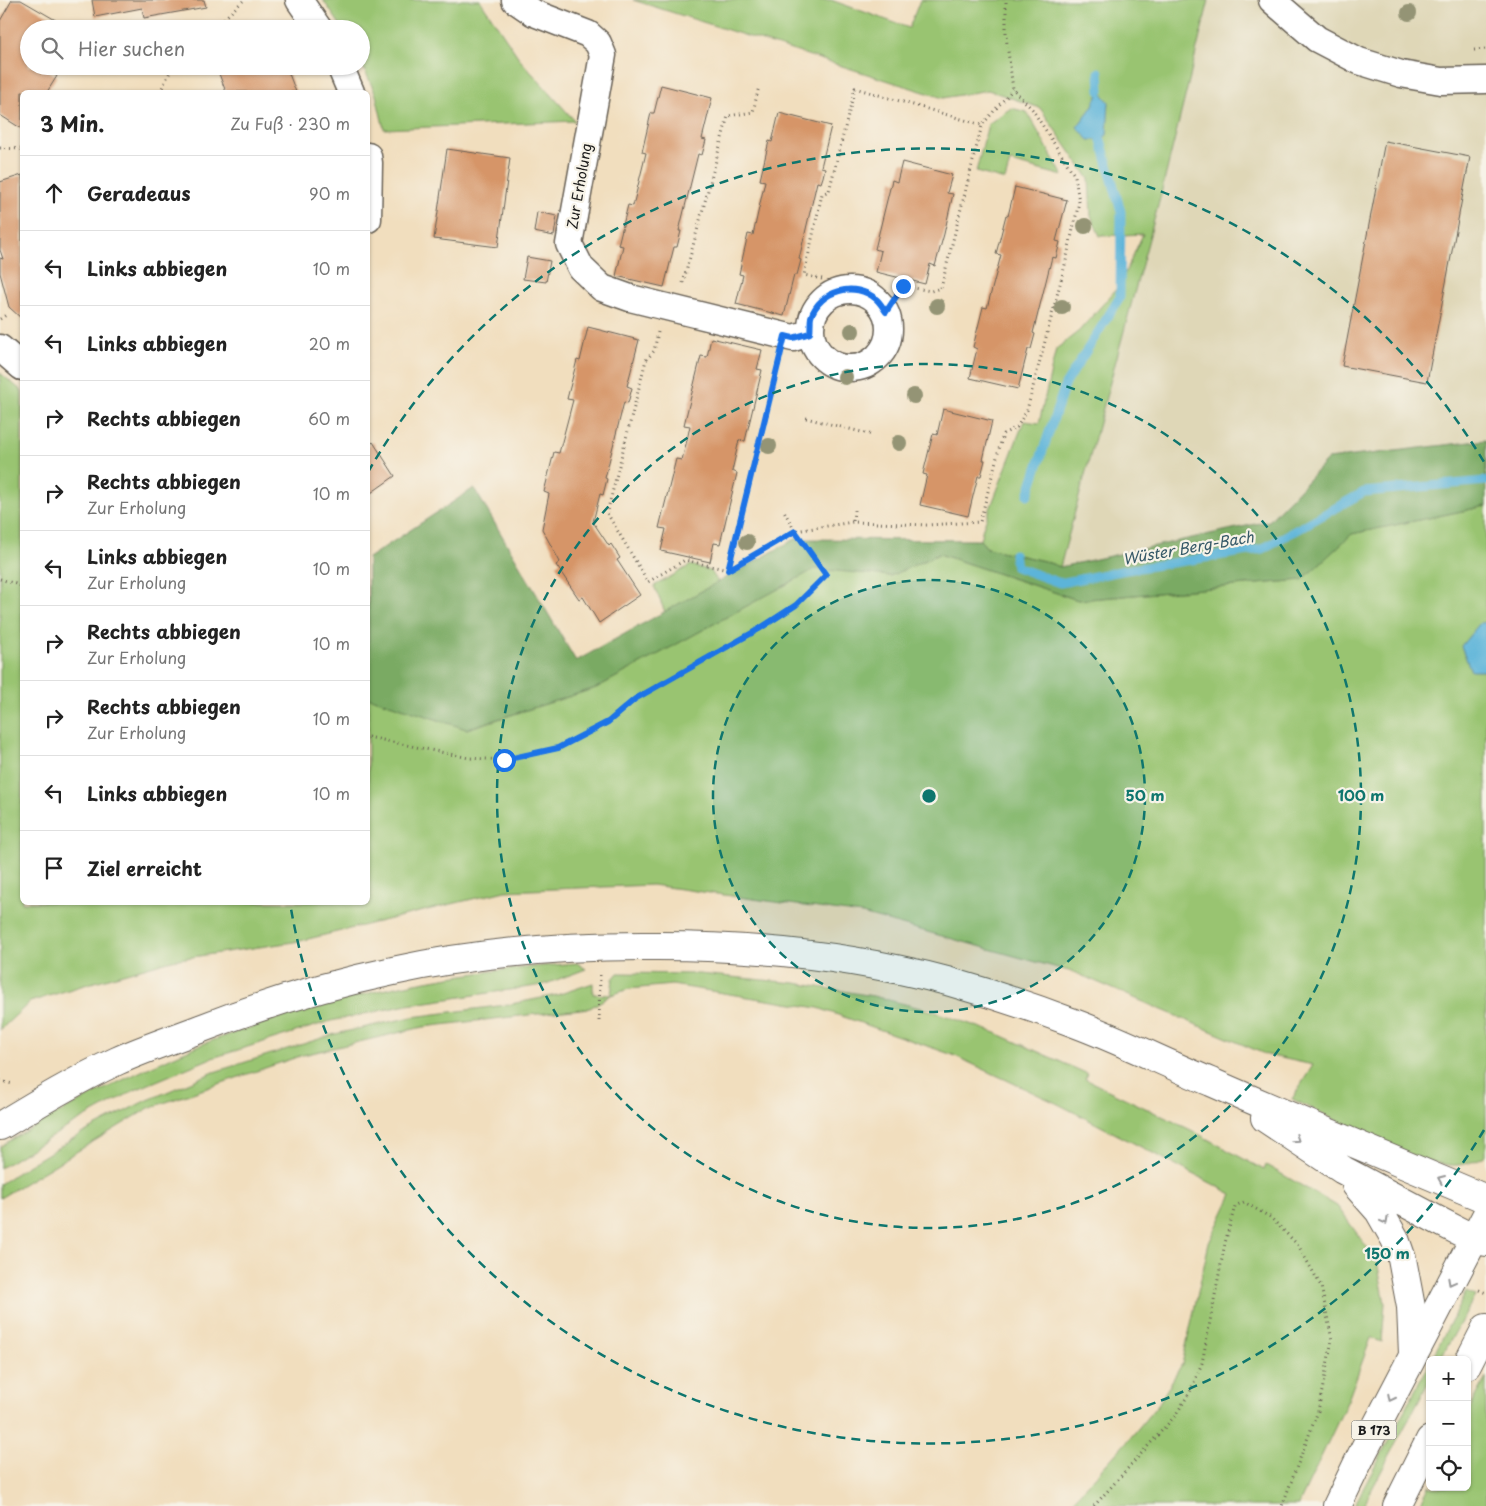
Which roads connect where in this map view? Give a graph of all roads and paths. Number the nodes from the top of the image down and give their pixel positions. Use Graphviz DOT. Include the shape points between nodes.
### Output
graph roads {
  1 [pos="244,0"];
  2 [pos="299,0"];
  3 [pos="515,0"];
  4 [pos="1006,0"];
  5 [pos="1272,0"];
  6 [pos="223,20"];
  7 [pos="313,20"];
  8 [pos="1486,49"];
  9 [pos="1470,51"];
  10 [pos="168,75"];
  11 [pos="344,75"];
  12 [pos="1486,80"];
  13 [pos="759,86"];
  14 [pos="1012,89"];
  15 [pos="161,90"];
  16 [pos="350,90"];
  17 [pos="982,125"];
  18 [pos="0,148"];
  19 [pos="20,149"];
  20 [pos="822,279"];
  21 [pos="681,290"];
  22 [pos="886,312"];
  23 [pos="8,314"];
  24 [pos="0,319"];
  25 [pos="659,327"];
  26 [pos="798,334"];
  27 [pos="0,348"];
  28 [pos="20,365"];
  29 [pos="806,418"];
  30 [pos="873,435"];
  31 [pos="784,509"];
  32 [pos="854,510"];
  33 [pos="853,522"];
  34 [pos="795,531"];
  35 [pos="728,570"];
  36 [pos="0,579"];
  37 [pos="20,585"];
  38 [pos="370,737"];
  39 [pos="600,977"];
  40 [pos="599,1021"];
  41 [pos="1211,1083"];
  42 [pos="0,1126"];
  43 [pos="1343,1170"];
  44 [pos="1486,1198"];
  45 [pos="1482,1232"];
  46 [pos="1486,1328"];
  47 [pos="1413,1354"];
  48 [pos="1471,1358"];
  49 [pos="1427,1446"];
  50 [pos="1094,1506"];
  51 [pos="1282,1506"];
  52 [pos="1336,1506"];
  53 [pos="1397,1506"];
  1 -- 6 [label="path"];
  2 -- 7 [label="street"];
  3 -- 26 [label="street, Zur Erholung" via="534,13 588,34 598,43 603,55 569,244 581,268 602,288 630,298"];
  4 -- 14 [label="path"];
  5 -- 12 [label="street" via="1316,39 1359,61 1401,74 1441,81"];
  8 -- 9 [label="path"];
  10 -- 15 [label="path"];
  11 -- 16 [label="street"];
  13 -- 21 [label="path" via="753,112 728,116"];
  14 -- 17 [label="path"];
  14 -- 33 [label="path" via="1032,109 1075,176 1079,202 1027,410 1017,427 1002,434 980,522 926,525"];
  17 -- 20 [label="path" via="855,88 829,191 822,194 804,275"];
  17 -- 22 [label="path" via="941,288 931,292 903,286"];
  18 -- 19 [label="path"];
  22 -- 26 [label="street" via="876,299 863,291 847,289 832,293 819,303"];
  22 -- 26 [label="street" via="890,330 885,348 873,361 860,367 833,365"];
  23 -- 24 [label="path"];
  25 -- 35 [label="path" via="654,351 646,360 607,514 648,582 685,560"];
  26 -- 35 [label="path"];
  27 -- 28 [label="street"];
  29 -- 30 [label="path"];
  31 -- 34 [label="path"];
  32 -- 33 [label="path"];
  33 -- 34 [label="path"];
  34 -- 35 [label="path"];
  34 -- 38 [label="path" via="826,575 796,605 635,699 608,722 558,748 504,760 486,759"];
  36 -- 37 [label="path"];
  39 -- 40 [label="path"];
  41 -- 42 [label="main road" via="1076,1024 946,981 890,968 792,952 702,946 600,946 450,960 392,971 250,1010 120,1059"];
  41 -- 43 [label="main road, one-way"];
  44 -- 41 [label="main road, one-way"];
  43 -- 45 [label="main road"];
  43 -- 47 [label="main road, one-way" via="1379,1211 1395,1240 1412,1307"];
  45 -- 47 [label="main road, B 173, one-way"];
  46 -- 48 [label="main road"];
  47 -- 52 [label="main road, B 173, one-way"];
  49 -- 53 [label="main road"];
  50 -- 51 [label="path" via="1174,1416 1190,1392 1202,1363 1235,1206 1244,1202 1270,1217 1298,1245 1321,1286 1332,1340 1318,1411"];
}
